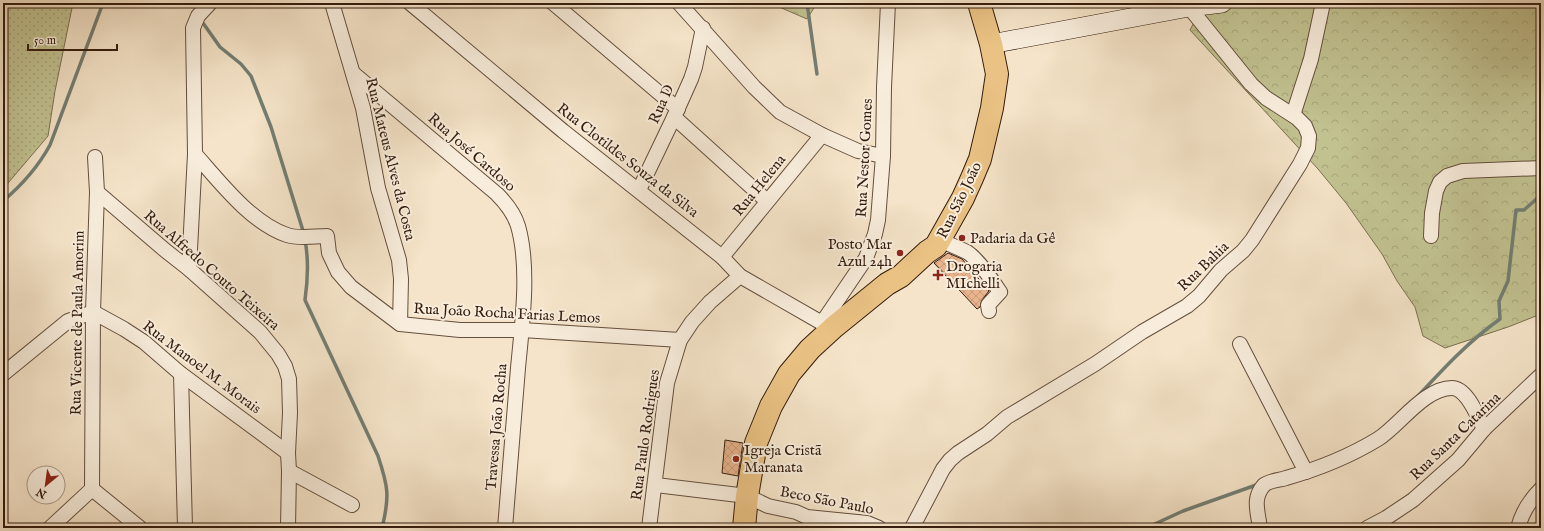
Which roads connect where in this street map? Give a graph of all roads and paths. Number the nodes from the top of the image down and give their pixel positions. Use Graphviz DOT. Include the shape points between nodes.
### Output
graph roads {
  1 [pos="210,3"];
  2 [pos="332,3"];
  3 [pos="410,3"];
  4 [pos="553,3"];
  5 [pos="679,3"];
  6 [pos="888,3"];
  7 [pos="979,3"];
  8 [pos="1222,3"];
  9 [pos="1323,3"];
  10 [pos="1189,6"];
  11 [pos="703,28"];
  12 [pos="991,44"];
  13 [pos="353,73"];
  14 [pos="676,113"];
  15 [pos="1293,115"];
  16 [pos="822,135"];
  17 [pos="195,154"];
  18 [pos="883,156"];
  19 [pos="95,157"];
  20 [pos="1541,168"];
  21 [pos="639,190"];
  22 [pos="97,192"];
  23 [pos="767,202"];
  24 [pos="1432,236"];
  25 [pos="940,240"];
  26 [pos="722,257"];
  27 [pos="189,269"];
  28 [pos="740,276"];
  29 [pos="989,311"];
  30 [pos="93,312"];
  31 [pos="400,324"];
  32 [pos="828,325"];
  33 [pos="522,330"];
  34 [pos="680,340"];
  35 [pos="1240,344"];
  36 [pos="3,374"];
  37 [pos="181,374"];
  38 [pos="1541,376"];
  39 [pos="1484,429"];
  40 [pos="288,453"];
  41 [pos="289,471"];
  42 [pos="1306,472"];
  43 [pos="656,485"];
  44 [pos="1541,489"];
  45 [pos="92,490"];
  46 [pos="746,496"];
  47 [pos="352,505"];
  48 [pos="50,528"];
  49 [pos="140,528"];
  50 [pos="185,528"];
  51 [pos="288,528"];
  52 [pos="505,528"];
  53 [pos="650,528"];
  54 [pos="744,528"];
  55 [pos="879,528"];
  56 [pos="912,528"];
  57 [pos="1260,528"];
  58 [pos="1367,528"];
  59 [pos="1518,528"];
  1 -- 17 [label="street" via="198,16 193,28"];
  2 -- 13 [label="street, Rua Mateus Alves da Costa"];
  3 -- 21 [label="street, Rua Clotildes Souza da Silva" via="557,126"];
  4 -- 14 [label="street"];
  5 -- 11 [label="street"];
  6 -- 18 [label="street, Rua Nestor Gomes"];
  7 -- 12 [label="main road, Rua São João"];
  8 -- 10 [label="street"];
  9 -- 15 [label="street" via="1311,59"];
  10 -- 12 [label="street"];
  10 -- 15 [label="street, Rua Bahia" via="1251,84 1266,98"];
  11 -- 14 [label="street, Rua D" via="695,67"];
  11 -- 16 [label="street" via="777,110"];
  12 -- 25 [label="main road, Rua São João" via="997,74 996,88 980,159 963,198"];
  13 -- 31 [label="street, Rua Mateus Alves da Costa" via="363,108 378,188 399,260"];
  13 -- 33 [label="street, Rua José Cardoso" via="507,204 514,215 522,251"];
  14 -- 21 [label="street, Rua D"];
  14 -- 23 [label="street"];
  15 -- 56 [label="street, Rua Bahia" via="1305,126 1309,136 1308,148 1243,251 1187,306 1007,416 958,453 943,469"];
  16 -- 18 [label="street" via="858,151"];
  16 -- 23 [label="street, Rua Helena"];
  17 -- 27 [label="street"];
  17 -- 31 [label="street, Rua João Rocha Farias Lemos" via="235,198 266,224 288,235 327,236 329,253 338,272 351,287"];
  18 -- 32 [label="street, Rua Nestor Gomes" via="878,220 871,247"];
  19 -- 22 [label="street, Rua Vicente de Paula Amorim"];
  20 -- 24 [label="street" via="1463,171 1447,176 1440,182 1436,191 1432,213"];
  21 -- 26 [label="street, Rua Clotildes Souza da Silva"];
  22 -- 27 [label="street, Rua Alfredo Couto Teixeira"];
  22 -- 30 [label="street, Rua Vicente de Paula Amorim"];
  23 -- 26 [label="street, Rua Helena"];
  25 -- 29 [label="street" via="968,253 996,286 1000,292 988,305"];
  25 -- 32 [label="main road, Rua São João" via="900,276"];
  26 -- 28 [label="street, Rua Clotildes Souza da Silva"];
  27 -- 40 [label="street, Rua Alfredo Couto Teixeira" via="260,332 285,366 289,379"];
  28 -- 32 [label="street, Rua Clotildes Souza da Silva"];
  28 -- 34 [label="street, Rua Paulo Rodrigues" via="710,302"];
  30 -- 36 [label="street" via="68,321"];
  30 -- 37 [label="street, Rua Manoel M. Morais" via="144,342"];
  30 -- 45 [label="street, Rua Vicente de Paula Amorim"];
  31 -- 33 [label="street, Rua João Rocha Farias Lemos" via="460,330"];
  32 -- 46 [label="main road, Rua São João" via="789,374 771,406 756,444"];
  33 -- 34 [label="street, Rua João Rocha Farias Lemos"];
  33 -- 52 [label="street, Travessa João Rocha"];
  34 -- 43 [label="street, Rua Paulo Rodrigues" via="668,382"];
  35 -- 42 [label="street"];
  37 -- 40 [label="street, Rua Manoel M. Morais"];
  37 -- 50 [label="street"];
  38 -- 39 [label="street, Rua Santa Catarina"];
  39 -- 42 [label="street" via="1464,393 1451,388 1438,391 1412,409 1379,438"];
  39 -- 58 [label="street, Rua Santa Catarina" via="1458,460 1413,500"];
  40 -- 41 [label="street, Rua Alfredo Couto Teixeira"];
  41 -- 47 [label="street"];
  41 -- 51 [label="street, Rua Alfredo Couto Teixeira"];
  42 -- 57 [label="street" via="1264,484 1256,499"];
  43 -- 46 [label="street, Beco São Paulo"];
  43 -- 53 [label="street, Rua Paulo Rodrigues"];
  44 -- 59 [label="street" via="1520,518"];
  45 -- 48 [label="street"];
  45 -- 49 [label="street"];
  46 -- 54 [label="main road, Rua São João"];
  46 -- 55 [label="street, Beco São Paulo" via="768,506 807,517 867,523"];
}
